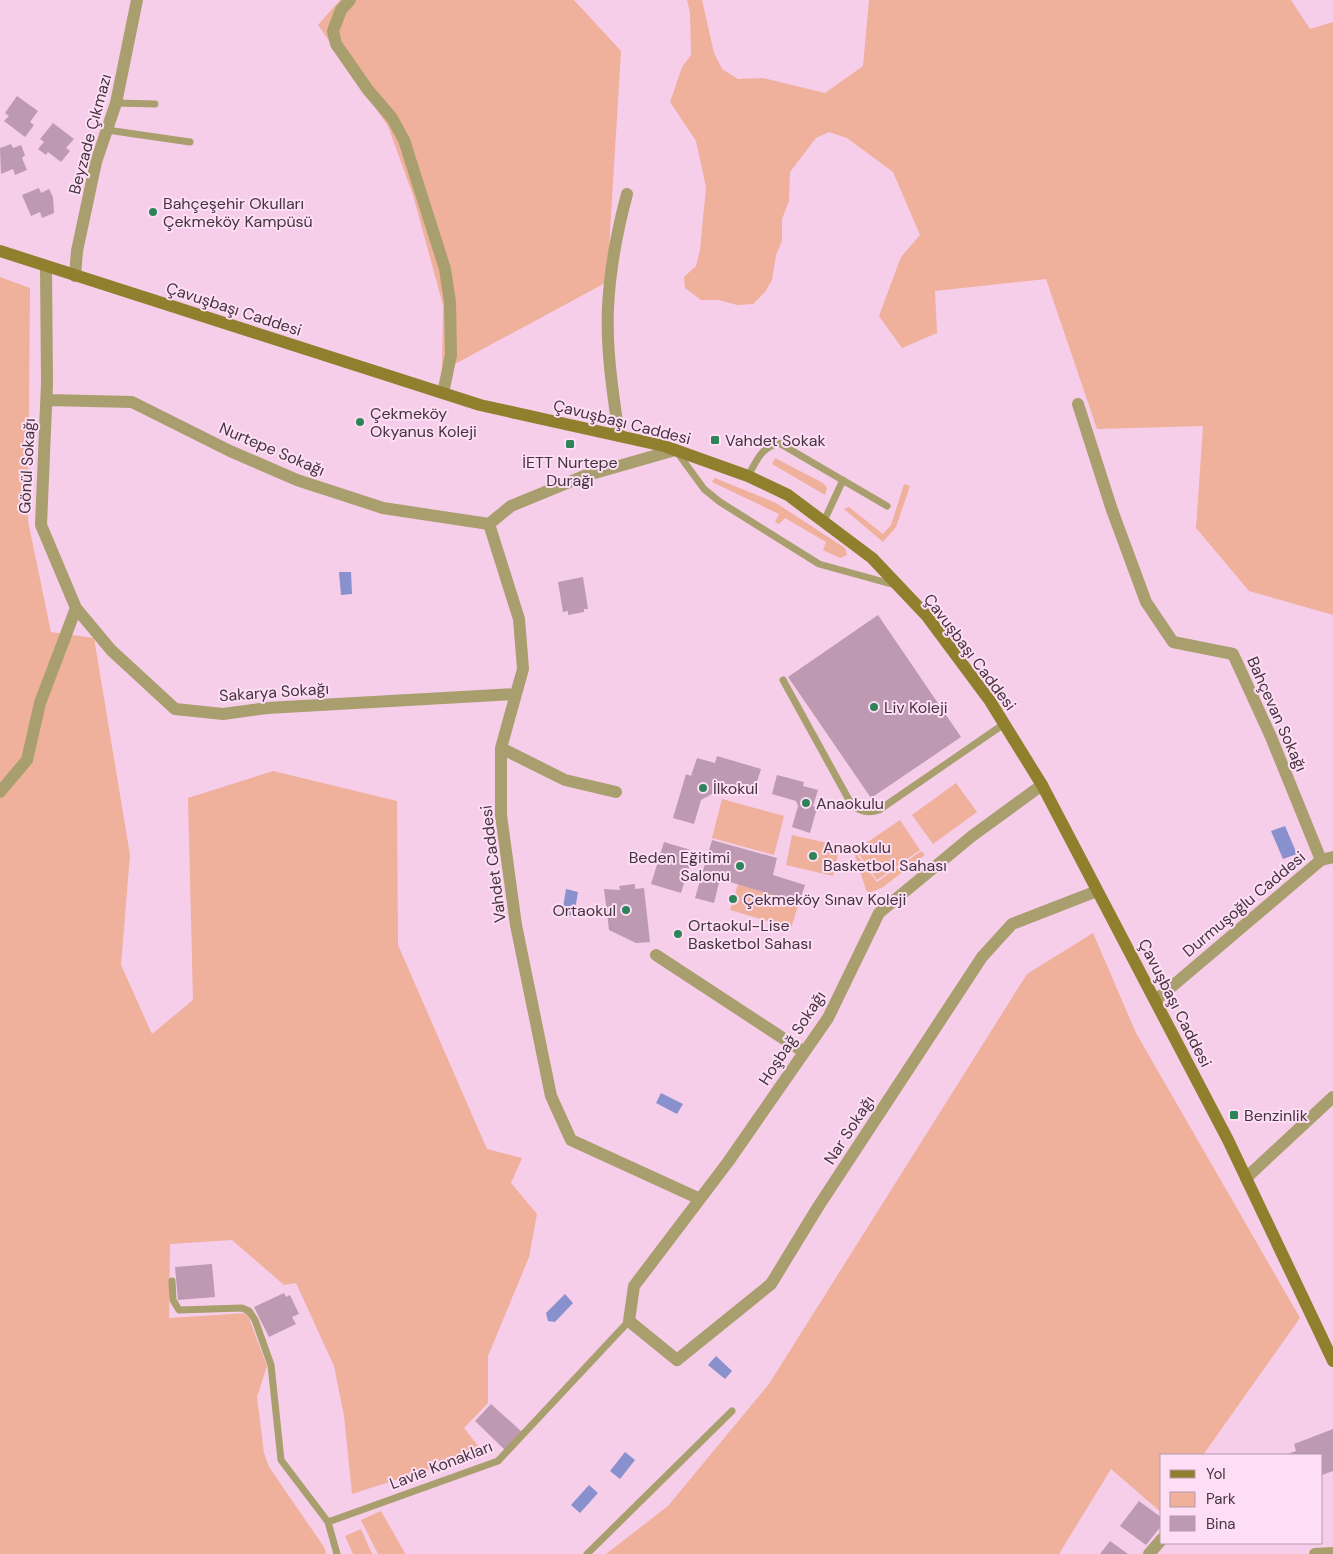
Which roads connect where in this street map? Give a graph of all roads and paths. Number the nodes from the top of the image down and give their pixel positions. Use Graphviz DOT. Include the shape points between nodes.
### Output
graph roads {
  1 [pos="137,0"];
  2 [pos="350,0"];
  3 [pos="116,102"];
  4 [pos="155,104"];
  5 [pos="107,130"];
  6 [pos="190,142"];
  7 [pos="627,194"];
  8 [pos="0,252"];
  9 [pos="46,267"];
  10 [pos="75,276"];
  11 [pos="443,393"];
  12 [pos="47,400"];
  13 [pos="1078,404"];
  14 [pos="619,436"];
  15 [pos="675,450"];
  16 [pos="748,476"];
  17 [pos="843,480"];
  18 [pos="887,506"];
  19 [pos="824,520"];
  20 [pos="490,524"];
  21 [pos="897,585"];
  22 [pos="76,608"];
  23 [pos="783,680"];
  24 [pos="516,694"];
  25 [pos="1004,724"];
  26 [pos="501,748"];
  27 [pos="1042,785"];
  28 [pos="0,792"];
  29 [pos="616,792"];
  30 [pos="1327,858"];
  31 [pos="1097,891"];
  32 [pos="656,956"];
  33 [pos="1156,1000"];
  34 [pos="804,1052"];
  35 [pos="1333,1097"];
  36 [pos="1246,1178"];
  37 [pos="700,1199"];
  38 [pos="172,1281"];
  39 [pos="629,1321"];
  40 [pos="1333,1361"];
  41 [pos="732,1411"];
  42 [pos="328,1522"];
  43 [pos="1160,1541"];
  44 [pos="1333,1553"];
  45 [pos="337,1554"];
  46 [pos="587,1554"];
  47 [pos="1149,1554"];
  48 [pos="1316,1554"];
  1 -- 3 [label="street, Beyzade Çıkmazı"];
  2 -- 11 [label="street" via="341,10 333,31 336,44 392,118 404,140 445,269 452,355"];
  3 -- 4 [label="lane"];
  3 -- 5 [label="street, Beyzade Çıkmazı"];
  5 -- 6 [label="lane"];
  5 -- 10 [label="street, Beyzade Çıkmazı" via="96,162 77,251"];
  7 -- 14 [label="street" via="618,229 608,307 611,372"];
  8 -- 9 [label="main road, Çavuşbaşı Caddesi"];
  9 -- 10 [label="main road, Çavuşbaşı Caddesi"];
  9 -- 12 [label="street, Gönül Sokağı"];
  10 -- 11 [label="main road, Çavuşbaşı Caddesi"];
  11 -- 14 [label="main road, Çavuşbaşı Caddesi" via="480,405"];
  12 -- 20 [label="street, Nurtepe Sokağı" via="132,402 297,480 383,508"];
  12 -- 22 [label="street, Gönül Sokağı" via="41,525"];
  13 -- 30 [label="street, Bahçevan Sokağı" via="1146,602 1173,642 1233,654"];
  14 -- 15 [label="main road, Çavuşbaşı Caddesi"];
  15 -- 16 [label="main road, Çavuşbaşı Caddesi"];
  15 -- 20 [label="street" via="584,476 511,506"];
  15 -- 21 [label="lane" via="704,489 720,502 819,564"];
  16 -- 17 [label="lane" via="762,451 770,445 779,444"];
  16 -- 19 [label="main road, Çavuşbaşı Caddesi" via="788,495"];
  17 -- 18 [label="lane"];
  17 -- 19 [label="lane"];
  19 -- 21 [label="main road, Çavuşbaşı Caddesi" via="872,558"];
  20 -- 24 [label="street, Vahdet Caddesi" via="519,619 524,668"];
  21 -- 25 [label="main road, Çavuşbaşı Caddesi" via="926,615"];
  22 -- 24 [label="street, Sakarya Sokağı" via="111,650 175,709 223,714 267,708"];
  22 -- 28 [label="street" via="40,703 27,760"];
  23 -- 25 [label="lane" via="849,800 864,811 879,810"];
  24 -- 26 [label="street, Vahdet Caddesi"];
  25 -- 27 [label="main road, Çavuşbaşı Caddesi"];
  26 -- 29 [label="street" via="565,780"];
  26 -- 37 [label="street, Vahdet Caddesi" via="501,815 516,925 551,1096 570,1140"];
  27 -- 31 [label="main road, Çavuşbaşı Caddesi"];
  27 -- 34 [label="street, Hoşbağ Sokağı" via="972,836 879,913 828,1018"];
  30 -- 33 [label="street, Durmuşoğlu Caddesi"];
  31 -- 33 [label="main road, Çavuşbaşı Caddesi"];
  31 -- 39 [label="street, Nar Sokağı" via="1012,924 982,957 771,1284 677,1360"];
  32 -- 34 [label="street"];
  33 -- 36 [label="main road, Çavuşbaşı Caddesi"];
  34 -- 37 [label="street, Hoşbağ Sokağı"];
  35 -- 36 [label="street"];
  36 -- 40 [label="main road, Çavuşbaşı Caddesi"];
  37 -- 39 [label="street, Hoşbağ Sokağı" via="634,1286"];
  38 -- 42 [label="lane" via="173,1300 179,1310 242,1308 249,1311 255,1320 272,1365 281,1460"];
  39 -- 42 [label="lane, Lavie Konakları" via="498,1461"];
  41 -- 46 [label="lane"];
  42 -- 45 [label="lane"];
  43 -- 47 [label="street"];
  44 -- 48 [label="street"];
}
